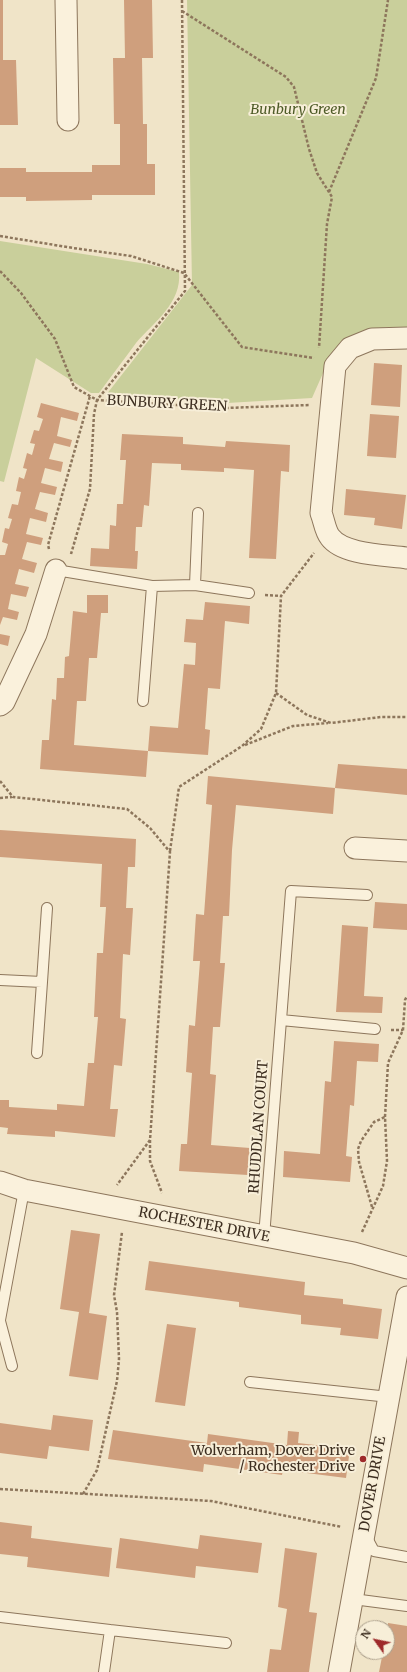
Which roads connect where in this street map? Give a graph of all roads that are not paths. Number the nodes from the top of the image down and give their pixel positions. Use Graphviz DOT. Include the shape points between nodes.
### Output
graph roads {
  1 [pos="66,0"];
  2 [pos="68,120"];
  3 [pos="407,338"];
  4 [pos="198,513"];
  5 [pos="407,558"];
  6 [pos="61,570"];
  7 [pos="195,585"];
  8 [pos="152,586"];
  9 [pos="249,592"];
  10 [pos="143,701"];
  11 [pos="0,705"];
  12 [pos="355,848"];
  13 [pos="407,850"];
  14 [pos="367,895"];
  15 [pos="47,908"];
  16 [pos="0,980"];
  17 [pos="42,982"];
  18 [pos="281,1020"];
  19 [pos="375,1029"];
  20 [pos="37,1053"];
  21 [pos="0,1182"];
  22 [pos="24,1190"];
  23 [pos="264,1237"];
  24 [pos="407,1268"];
  25 [pos="407,1296"];
  26 [pos="0,1321"];
  27 [pos="12,1366"];
  28 [pos="250,1382"];
  29 [pos="389,1397"];
  30 [pos="364,1532"];
  31 [pos="407,1557"];
  32 [pos="352,1599"];
  33 [pos="407,1606"];
  34 [pos="0,1617"];
  35 [pos="110,1630"];
  36 [pos="226,1643"];
  37 [pos="104,1672"];
  38 [pos="338,1672"];
  1 -- 2 [label="street"];
  3 -- 5 [label="street" via="372,338 350,348 335,366 321,513 329,536 337,545"];
  4 -- 7 [label="lane"];
  6 -- 8 [label="lane"];
  6 -- 11 [label="street" via="36,634 4,702"];
  7 -- 8 [label="lane"];
  7 -- 9 [label="lane"];
  8 -- 10 [label="lane"];
  12 -- 13 [label="street"];
  14 -- 18 [label="lane, RHUDDLAN COURT" via="292,891"];
  15 -- 17 [label="lane"];
  16 -- 17 [label="lane"];
  17 -- 20 [label="lane"];
  18 -- 19 [label="lane"];
  18 -- 23 [label="lane, RHUDDLAN COURT"];
  21 -- 22 [label="street, ROCHESTER DRIVE"];
  22 -- 23 [label="street, ROCHESTER DRIVE"];
  22 -- 26 [label="lane"];
  23 -- 24 [label="street, ROCHESTER DRIVE" via="354,1253"];
  25 -- 29 [label="street, DOVER DRIVE"];
  26 -- 27 [label="lane"];
  28 -- 29 [label="lane"];
  29 -- 30 [label="street, DOVER DRIVE"];
  30 -- 31 [label="lane" via="374,1551"];
  30 -- 32 [label="street, DOVER DRIVE"];
  32 -- 33 [label="lane"];
  32 -- 38 [label="street, DOVER DRIVE"];
  34 -- 35 [label="lane"];
  35 -- 36 [label="lane"];
  35 -- 37 [label="lane"];
}
